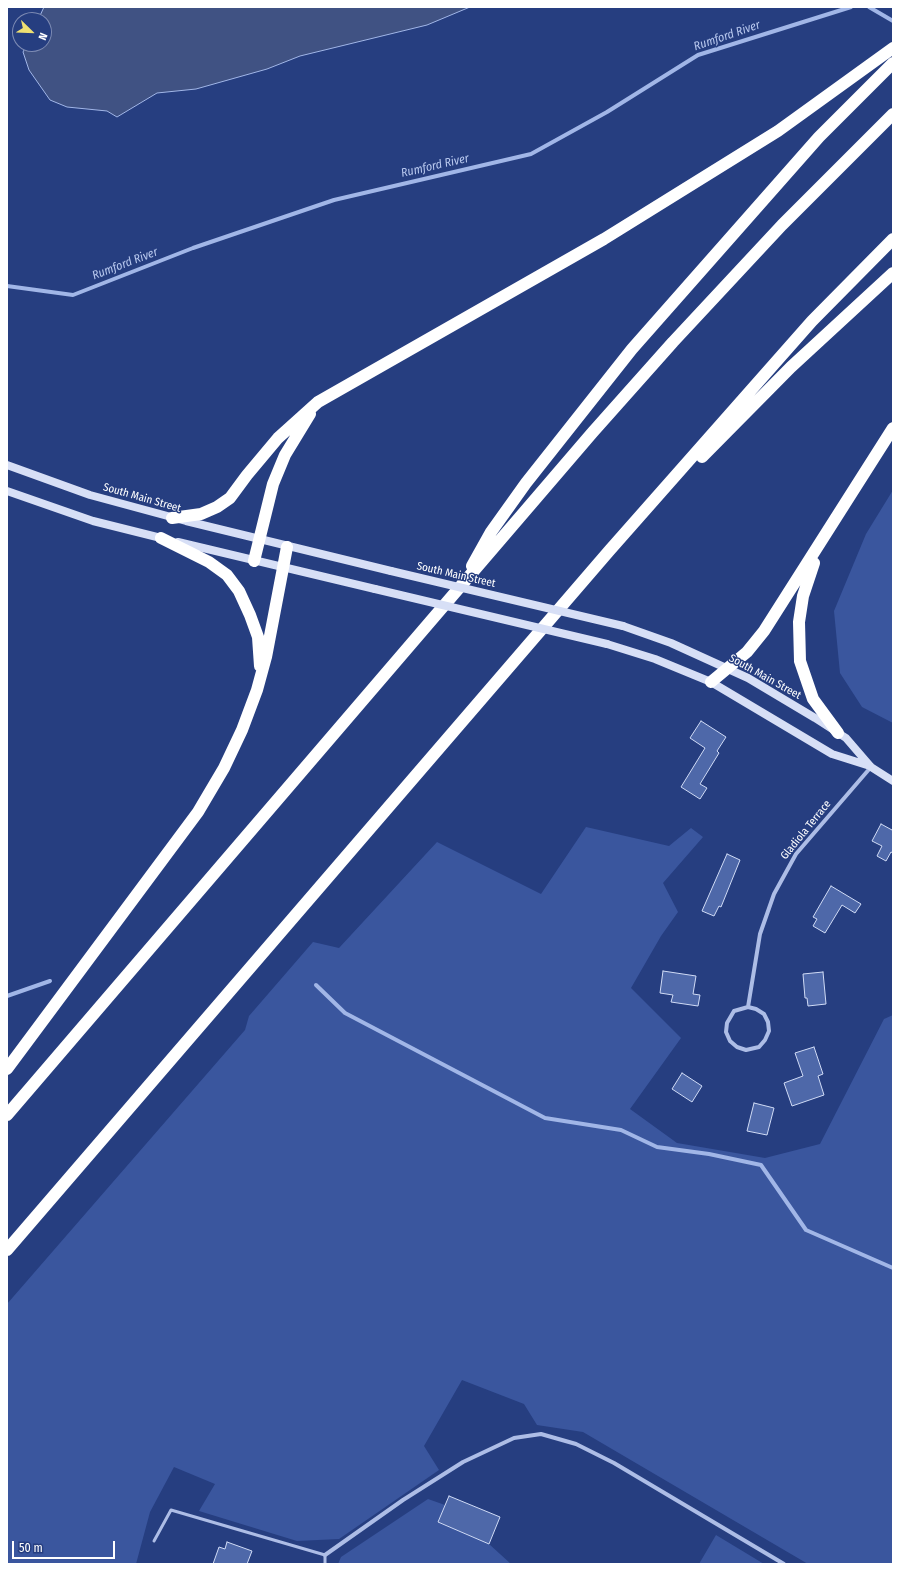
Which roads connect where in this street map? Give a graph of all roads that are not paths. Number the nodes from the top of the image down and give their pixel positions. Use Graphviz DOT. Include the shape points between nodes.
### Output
graph roads {
  1 [pos="893,48"];
  2 [pos="893,63"];
  3 [pos="893,114"];
  4 [pos="893,239"];
  5 [pos="893,273"];
  6 [pos="318,402"];
  7 [pos="893,428"];
  8 [pos="7,465"];
  9 [pos="7,492"];
  10 [pos="172,518"];
  11 [pos="831,526"];
  12 [pos="161,538"];
  13 [pos="259,540"];
  14 [pos="287,547"];
  15 [pos="609,550"];
  16 [pos="254,561"];
  17 [pos="282,567"];
  18 [pos="460,587"];
  19 [pos="728,669"];
  20 [pos="261,675"];
  21 [pos="711,682"];
  22 [pos="838,733"];
  23 [pos="871,766"];
  24 [pos="893,781"];
  25 [pos="748,1007"];
  26 [pos="7,1069"];
  27 [pos="7,1115"];
  28 [pos="7,1250"];
  29 [pos="154,1541"];
  30 [pos="325,1555"];
  31 [pos="325,1564"];
  32 [pos="784,1564"];
  1 -- 6 [label="highway" via="778,132 611,235"];
  2 -- 18 [label="highway" via="819,136 632,350 508,508 491,532"];
  3 -- 18 [label="highway" via="782,225 673,342"];
  4 -- 15 [label="highway" via="812,321"];
  5 -- 15 [label="highway" via="791,367"];
  6 -- 10 [label="highway" via="278,438 230,498 201,514"];
  6 -- 13 [label="highway" via="284,455 273,484"];
  7 -- 11 [label="highway"];
  8 -- 10 [label="main road, South Main Street" via="90,495"];
  9 -- 12 [label="main road, South Main Street" via="93,521"];
  10 -- 13 [label="main road, South Main Street"];
  11 -- 19 [label="highway" via="764,631 747,652"];
  11 -- 22 [label="highway" via="803,596 799,622 800,661 813,699"];
  12 -- 16 [label="main road, South Main Street"];
  12 -- 20 [label="highway" via="209,562 227,575 239,591 258,638"];
  13 -- 14 [label="main road, South Main Street"];
  13 -- 16 [label="highway"];
  14 -- 17 [label="highway"];
  14 -- 19 [label="main road, South Main Street, bridge" via="623,626 671,643"];
  15 -- 28 [label="highway"];
  16 -- 17 [label="main road, South Main Street"];
  17 -- 20 [label="highway"];
  17 -- 21 [label="main road, South Main Street, bridge" via="607,644 655,659"];
  18 -- 27 [label="highway"];
  19 -- 21 [label="highway"];
  19 -- 22 [label="main road, South Main Street" via="748,678"];
  20 -- 26 [label="highway" via="242,730 224,768 198,812"];
  21 -- 23 [label="main road, South Main Street" via="832,754"];
  22 -- 23 [label="main road, South Main Street" via="846,738"];
  23 -- 24 [label="main road, South Main Street"];
  23 -- 25 [label="street, Gladiola Terrace" via="808,838 784,872 760,934"];
  25 -- 25 [label="street" via="764,1014 769,1032 759,1047 746,1050 730,1041 726,1027 728,1018 734,1011"];
  29 -- 30 [label="lane" via="171,1510"];
  30 -- 31 [label="lane"];
  30 -- 32 [label="street" via="403,1500 463,1462 514,1438 540,1434 576,1444 614,1463"];
}
